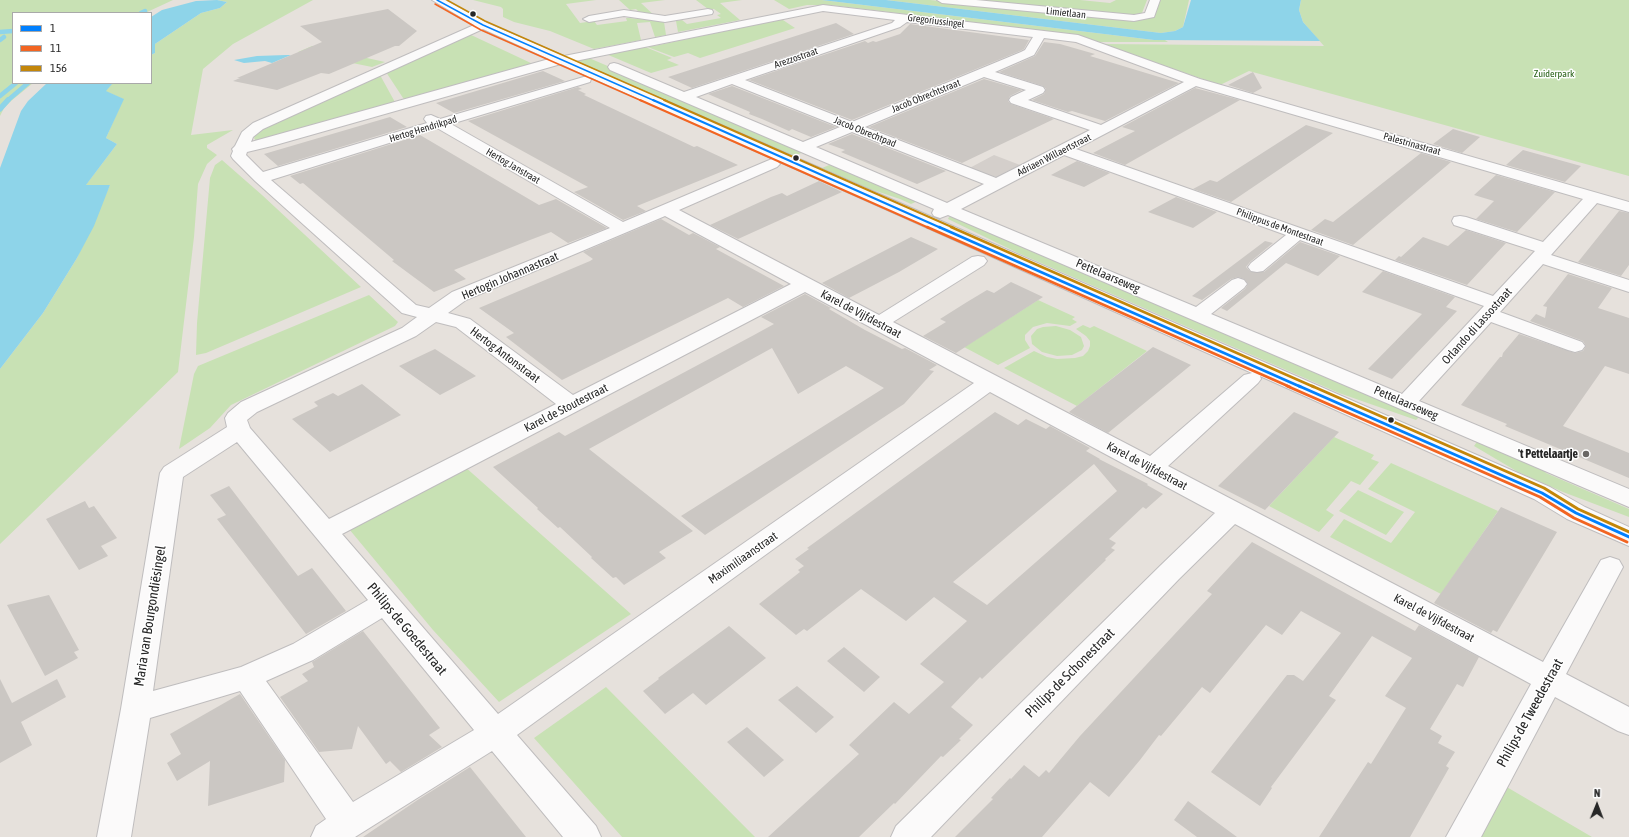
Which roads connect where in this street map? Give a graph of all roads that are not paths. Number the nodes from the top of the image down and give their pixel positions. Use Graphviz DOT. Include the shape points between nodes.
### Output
graph roads {
  1 [pos="437,0"];
  2 [pos="942,0"];
  3 [pos="1155,0"];
  4 [pos="708,12"];
  5 [pos="905,18"];
  6 [pos="588,19"];
  7 [pos="665,19"];
  8 [pos="483,25"];
  9 [pos="1040,35"];
  10 [pos="671,38"];
  11 [pos="587,55"];
  12 [pos="555,62"];
  13 [pos="983,72"];
  14 [pos="585,79"];
  15 [pos="733,80"];
  16 [pos="1195,82"];
  17 [pos="685,96"];
  18 [pos="403,105"];
  19 [pos="439,124"];
  20 [pos="852,127"];
  21 [pos="1102,130"];
  22 [pos="804,147"];
  23 [pos="239,149"];
  24 [pos="1064,150"];
  25 [pos="772,164"];
  26 [pos="260,178"];
  27 [pos="997,184"];
  28 [pos="1594,197"];
  29 [pos="1629,207"];
  30 [pos="949,208"];
  31 [pos="666,210"];
  32 [pos="1460,221"];
  33 [pos="919,224"];
  34 [pos="623,229"];
  35 [pos="1298,233"];
  36 [pos="1543,253"];
  37 [pos="978,261"];
  38 [pos="1257,267"];
  39 [pos="806,284"];
  40 [pos="1238,284"];
  41 [pos="1629,286"];
  42 [pos="1492,309"];
  43 [pos="433,315"];
  44 [pos="1198,315"];
  45 [pos="879,324"];
  46 [pos="1575,346"];
  47 [pos="1251,379"];
  48 [pos="990,382"];
  49 [pos="1406,403"];
  50 [pos="572,405"];
  51 [pos="238,424"];
  52 [pos="1151,468"];
  53 [pos="1517,482"];
  54 [pos="1542,493"];
  55 [pos="1629,499"];
  56 [pos="1233,511"];
  57 [pos="1629,524"];
  58 [pos="325,532"];
  59 [pos="1629,537"];
  60 [pos="1610,567"];
  61 [pos="385,603"];
  62 [pos="247,677"];
  63 [pos="1549,679"];
  64 [pos="136,709"];
  65 [pos="1629,722"];
  66 [pos="495,733"];
  67 [pos="338,830"];
  68 [pos="114,837"];
  69 [pos="584,837"];
  70 [pos="908,837"];
  71 [pos="1463,837"];
  1 -- 8 [label="street, Pettelaarseweg"];
  2 -- 3 [label="street, Limietlaan" via="1134,18 1150,15"];
  4 -- 7 [label="street"];
  5 -- 9 [label="street, Gregoriussingel"];
  5 -- 10 [label="street, Gregoriussingel" via="823,8"];
  5 -- 15 [label="street, Arezzostraat" via="896,25"];
  6 -- 7 [label="street" via="624,14"];
  7 -- 10 [label="street"];
  8 -- 12 [label="street, Pettelaarseweg"];
  8 -- 23 [label="street" via="258,126 247,135"];
  9 -- 13 [label="street, Jacob Obrechtstraat" via="1026,56"];
  9 -- 16 [label="street, Gregoriussingel" via="1078,39"];
  10 -- 11 [label="street, Gregoriussingel"];
  11 -- 12 [label="street, Gregoriussingel"];
  11 -- 17 [label="street, Pettelaarseweg"];
  12 -- 14 [label="street, Pettelaarseweg"];
  12 -- 18 [label="street, Gregoriussingel"];
  12 -- 33 [label="street, Pettelaarseweg" via="788,161"];
  13 -- 20 [label="street, Jacob Obrechtstraat"];
  13 -- 21 [label="street" via="1038,90 1016,100"];
  14 -- 19 [label="street, Hertog Hendrikpad"];
  14 -- 25 [label="street, Pettelaarseweg"];
  15 -- 17 [label="street, Arezzostraat"];
  15 -- 20 [label="street, Jacob Obrechtpad"];
  16 -- 21 [label="street, Adriaen Willaertstraat"];
  16 -- 28 [label="street, Palestrinastraat"];
  17 -- 22 [label="street, Pettelaarseweg"];
  18 -- 19 [label="street, Hertog Janstraat"];
  18 -- 23 [label="street, Gregoriussingel"];
  19 -- 26 [label="street, Hertog Hendrikpad"];
  19 -- 34 [label="street, Hertog Janstraat"];
  20 -- 22 [label="street, Jacob Obrechtstraat"];
  20 -- 27 [label="street, Jacob Obrechtpad"];
  21 -- 24 [label="street, Adriaen Willaertstraat"];
  22 -- 30 [label="street, Pettelaarseweg"];
  23 -- 26 [label="street, Hertog Antonstraat" via="238,156"];
  24 -- 27 [label="street, Adriaen Willaertstraat"];
  24 -- 35 [label="street, Philippus de Montestraat"];
  25 -- 31 [label="street, Hertogin Johannastraat"];
  25 -- 33 [label="street, Pettelaarseweg"];
  26 -- 43 [label="street, Hertog Antonstraat" via="409,309"];
  27 -- 30 [label="street, Adriaen Willaertstraat"];
  28 -- 29 [label="street, Palestrinastraat"];
  28 -- 36 [label="street, Orlando di Lassostraat"];
  30 -- 33 [label="street, Adriaen Willaertstraat"];
  30 -- 44 [label="street, Pettelaarseweg"];
  31 -- 34 [label="street, Hertogin Johannastraat"];
  31 -- 39 [label="street, Karel de Vijfdestraat"];
  32 -- 36 [label="street"];
  33 -- 37 [label="street, Pettelaarseweg"];
  33 -- 53 [label="street, Pettelaarseweg"];
  34 -- 43 [label="street, Hertogin Johannastraat" via="459,296"];
  35 -- 38 [label="street"];
  35 -- 42 [label="street, Philippus de Montestraat"];
  36 -- 41 [label="street"];
  36 -- 42 [label="street, Orlando di Lassostraat"];
  37 -- 45 [label="street"];
  37 -- 47 [label="street, Pettelaarseweg" via="1014,272"];
  39 -- 45 [label="street, Karel de Vijfdestraat"];
  39 -- 50 [label="street, Karel de Stoutestraat"];
  40 -- 44 [label="street"];
  42 -- 46 [label="street, Philippus de Montestraat"];
  42 -- 49 [label="street, Orlando di Lassostraat"];
  43 -- 50 [label="street, Hertog Antonstraat" via="463,323"];
  43 -- 51 [label="street, Hertogin Johannastraat" via="409,332 249,407"];
  44 -- 49 [label="street, Pettelaarseweg"];
  45 -- 48 [label="street, Karel de Vijfdestraat"];
  47 -- 52 [label="street"];
  47 -- 53 [label="street, Pettelaarseweg" via="1490,486"];
  48 -- 52 [label="street, Karel de Vijfdestraat"];
  48 -- 66 [label="street, Maximiliaanstraat"];
  49 -- 55 [label="street, Pettelaarseweg"];
  50 -- 58 [label="street, Karel de Stoutestraat"];
  51 -- 58 [label="street, Philips de Goedestraat"];
  51 -- 64 [label="street, Maria van Bourgondiësingel" via="172,473"];
  52 -- 56 [label="street, Karel de Vijfdestraat"];
  53 -- 54 [label="street, Pettelaarseweg"];
  54 -- 57 [label="street, Pettelaarseweg" via="1581,504"];
  54 -- 59 [label="street, Pettelaarseweg" via="1576,513"];
  56 -- 63 [label="street, Karel de Vijfdestraat"];
  56 -- 70 [label="street, Philips de Schonestraat" via="1158,583"];
  58 -- 61 [label="street, Philips de Goedestraat"];
  60 -- 63 [label="street, Philips de Tweedestraat"];
  61 -- 62 [label="street" via="303,652"];
  61 -- 66 [label="street, Philips de Goedestraat"];
  62 -- 64 [label="street"];
  62 -- 67 [label="street"];
  63 -- 65 [label="street, Karel de Vijfdestraat"];
  63 -- 71 [label="street, Philips de Tweedestraat"];
  64 -- 68 [label="street, Maria van Bourgondiësingel"];
  66 -- 67 [label="street, Maximiliaanstraat"];
  66 -- 69 [label="street, Philips de Goedestraat"];
}
